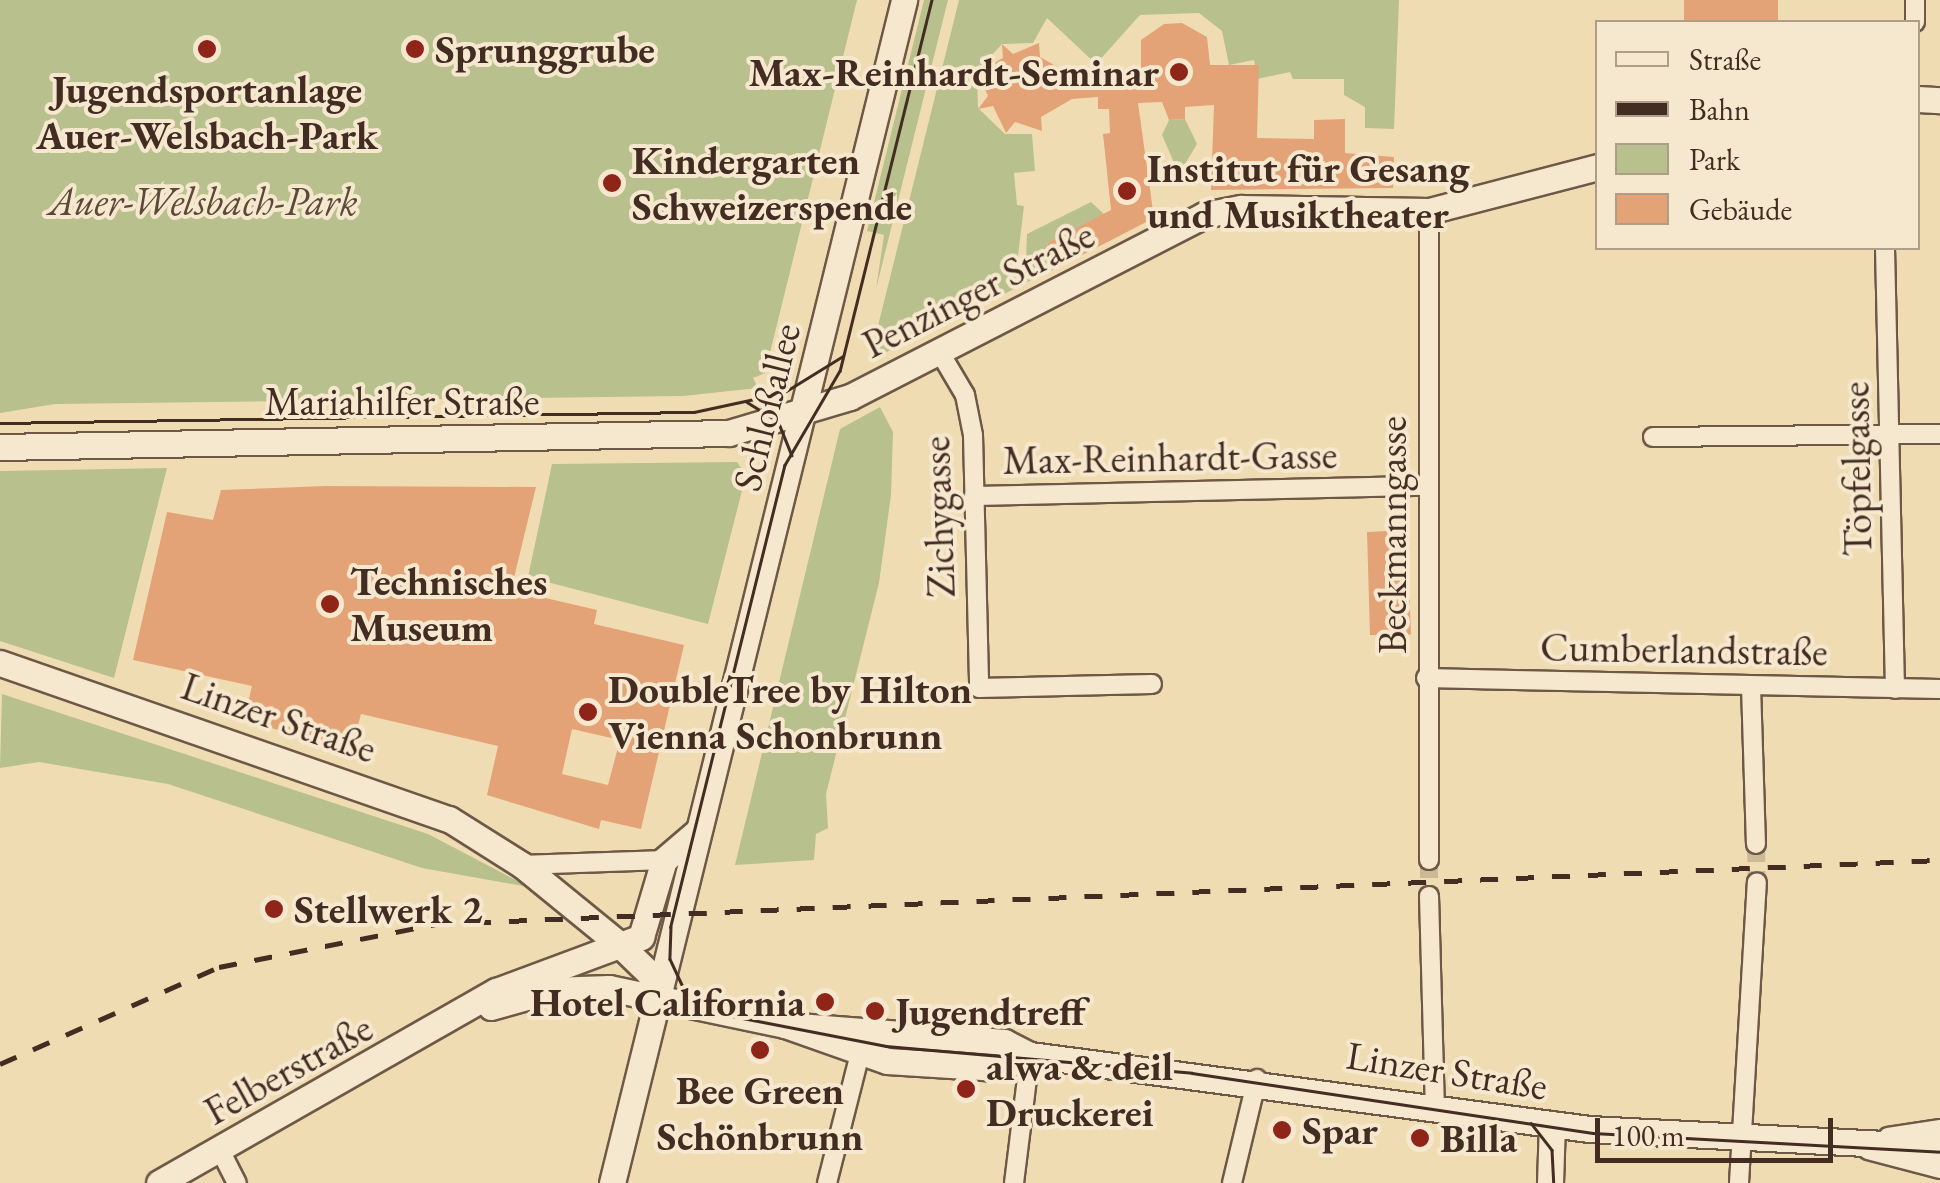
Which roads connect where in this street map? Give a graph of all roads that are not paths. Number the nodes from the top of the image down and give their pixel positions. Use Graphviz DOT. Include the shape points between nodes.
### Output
graph roads {
  1 [pos="904,0"];
  2 [pos="1595,168"];
  3 [pos="1430,211"];
  4 [pos="1885,250"];
  5 [pos="939,351"];
  6 [pos="802,415"];
  7 [pos="1940,434"];
  8 [pos="1890,436"];
  9 [pos="1653,437"];
  10 [pos="0,446"];
  11 [pos="1427,486"];
  12 [pos="974,496"];
  13 [pos="0,663"];
  14 [pos="1426,678"];
  15 [pos="1152,684"];
  16 [pos="1752,686"];
  17 [pos="1896,689"];
  18 [pos="1940,689"];
  19 [pos="698,831"];
  20 [pos="1756,844"];
  21 [pos="664,860"];
  22 [pos="1428,860"];
  23 [pos="522,865"];
  24 [pos="1756,883"];
  25 [pos="1429,896"];
  26 [pos="620,945"];
  27 [pos="658,997"];
  28 [pos="453,1020"];
  29 [pos="785,1025"];
  30 [pos="860,1054"];
  31 [pos="1030,1054"];
  32 [pos="1257,1079"];
  33 [pos="1435,1106"];
  34 [pos="1552,1124"];
  35 [pos="1940,1129"];
  36 [pos="1740,1139"];
  37 [pos="1854,1146"];
  38 [pos="1940,1147"];
  39 [pos="220,1150"];
  40 [pos="1940,1169"];
  41 [pos="243,1182"];
  42 [pos="159,1183"];
  43 [pos="612,1183"];
  44 [pos="827,1183"];
  45 [pos="1014,1183"];
  46 [pos="1232,1183"];
  47 [pos="1550,1183"];
  48 [pos="1739,1183"];
  1 -- 6 [label="main road, Schloßallee"];
  2 -- 3 [label="main road, Penzinger Straße"];
  3 -- 5 [label="main road, Penzinger Straße" via="1241,208 1204,215"];
  3 -- 11 [label="street, Beckmanngasse"];
  4 -- 8 [label="street, Töpfelgasse"];
  5 -- 6 [label="main road, Penzinger Straße"];
  5 -- 12 [label="street, Zichygasse" via="965,395"];
  6 -- 10 [label="main road, Mariahilfer Straße" via="682,436"];
  6 -- 19 [label="main road, Schloßallee"];
  7 -- 8 [label="street"];
  8 -- 9 [label="street"];
  8 -- 17 [label="street, Töpfelgasse"];
  11 -- 12 [label="street, Max-Reinhardt-Gasse"];
  11 -- 14 [label="street, Beckmanngasse"];
  12 -- 15 [label="street, Zichygasse" via="978,688"];
  13 -- 23 [label="main road, Linzer Straße" via="379,790 449,819"];
  14 -- 16 [label="street, Cumberlandstraße"];
  14 -- 22 [label="street, Beckmanngasse"];
  16 -- 17 [label="street, Cumberlandstraße"];
  16 -- 20 [label="street"];
  17 -- 18 [label="street, Cumberlandstraße"];
  19 -- 21 [label="main road"];
  19 -- 27 [label="main road, Schloßallee"];
  21 -- 23 [label="street"];
  21 -- 26 [label="main road" via="641,937"];
  23 -- 26 [label="main road, Linzer Straße"];
  24 -- 36 [label="street"];
  25 -- 33 [label="street"];
  26 -- 27 [label="main road, Linzer Straße" via="650,974"];
  26 -- 28 [label="main road, Felberstraße" via="496,990"];
  27 -- 28 [label="main road, Felberstraße" via="551,990"];
  27 -- 29 [label="main road, Linzer Straße"];
  27 -- 43 [label="main road, Schloßallee"];
  28 -- 39 [label="main road, Felberstraße"];
  29 -- 30 [label="main road, Linzer Straße"];
  29 -- 31 [label="main road, Linzer Straße" via="986,1040"];
  30 -- 31 [label="main road, Linzer Straße" via="967,1068 998,1068"];
  30 -- 44 [label="street"];
  31 -- 32 [label="main road, Linzer Straße"];
  31 -- 45 [label="street"];
  32 -- 33 [label="main road, Linzer Straße"];
  32 -- 46 [label="street"];
  33 -- 34 [label="main road, Linzer Straße"];
  34 -- 36 [label="main road, Linzer Straße"];
  34 -- 47 [label="main road"];
  35 -- 37 [label="street, Linzer Straße"];
  36 -- 37 [label="main road, Linzer Straße"];
  36 -- 48 [label="street"];
  37 -- 38 [label="main road, Linzer Straße"];
  37 -- 40 [label="street, Linzer Straße"];
  39 -- 41 [label="street"];
  39 -- 42 [label="main road, Felberstraße"];
}
